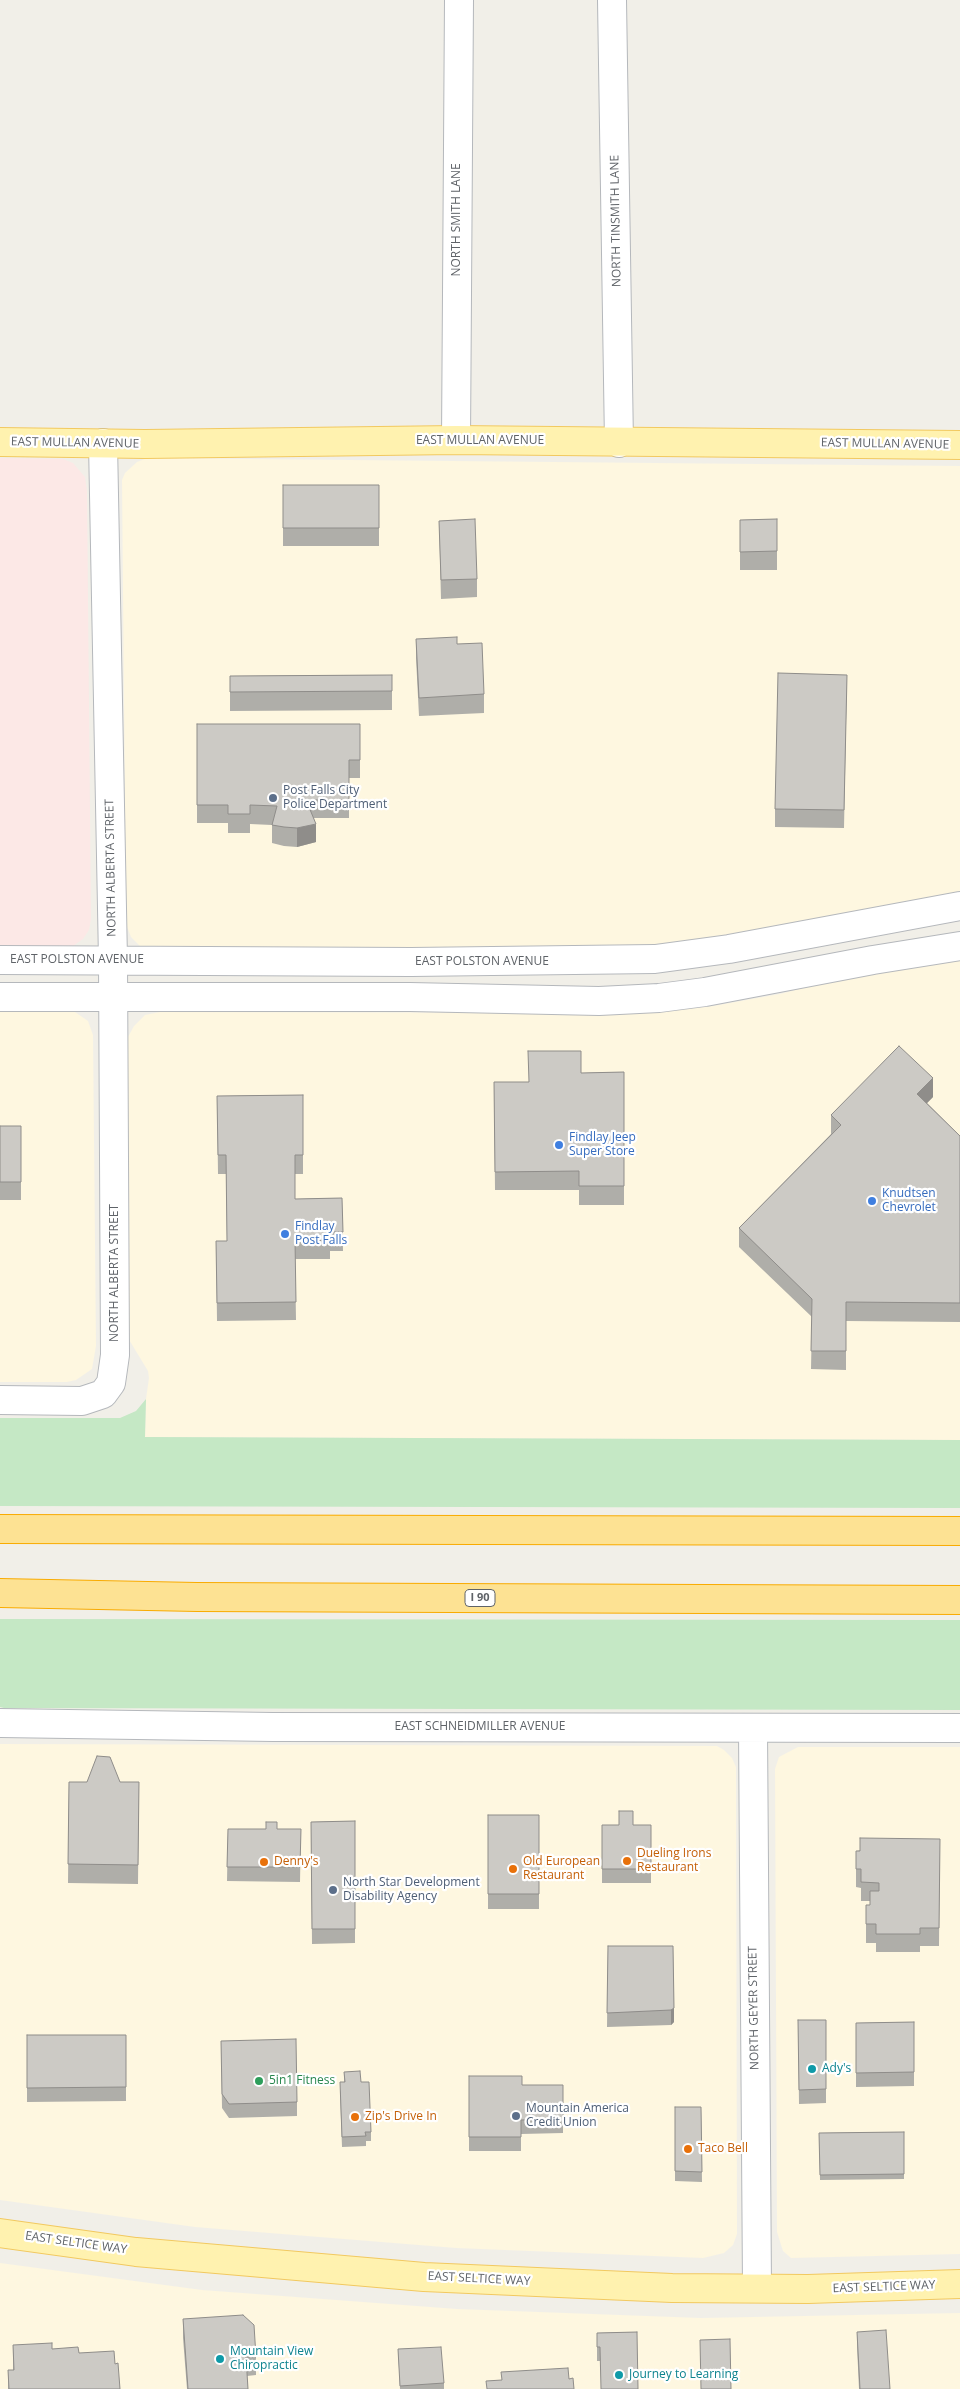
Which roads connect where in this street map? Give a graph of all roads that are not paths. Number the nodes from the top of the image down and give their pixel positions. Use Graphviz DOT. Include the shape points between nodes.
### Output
graph roads {
  1 [pos="458,0"];
  2 [pos="612,0"];
  3 [pos="456,440"];
  4 [pos="0,442"];
  5 [pos="619,443"];
  6 [pos="103,444"];
  7 [pos="960,445"];
  8 [pos="960,906"];
  9 [pos="960,946"];
  10 [pos="0,960"];
  11 [pos="113,960"];
  12 [pos="0,996"];
  13 [pos="113,996"];
  14 [pos="0,1400"];
  15 [pos="0,1529"];
  16 [pos="960,1531"];
  17 [pos="0,1593"];
  18 [pos="960,1600"];
  19 [pos="0,1724"];
  20 [pos="753,1728"];
  21 [pos="960,1728"];
  22 [pos="0,2233"];
  23 [pos="960,2284"];
  24 [pos="757,2288"];
  1 -- 3 [label="street, NORTH SMITH LANE"];
  2 -- 5 [label="street, NORTH TINSMITH LANE"];
  3 -- 5 [label="main road, EAST MULLAN AVENUE"];
  3 -- 6 [label="main road, EAST MULLAN AVENUE"];
  4 -- 6 [label="main road, EAST MULLAN AVENUE"];
  5 -- 7 [label="main road, EAST MULLAN AVENUE"];
  6 -- 11 [label="street, NORTH ALBERTA STREET"];
  8 -- 11 [label="street, EAST POLSTON AVENUE" via="729,949 655,958 420,962"];
  9 -- 13 [label="street" via="659,998 599,1001"];
  10 -- 11 [label="street, EAST POLSTON AVENUE"];
  11 -- 13 [label="street, NORTH ALBERTA STREET"];
  12 -- 13 [label="street"];
  13 -- 14 [label="street, NORTH ALBERTA STREET" via="115,1355 112,1383 103,1394 82,1401"];
  15 -- 16 [label="highway"];
  17 -- 18 [label="highway, I 90" via="197,1597"];
  19 -- 20 [label="street, EAST SCHNEIDMILLER AVENUE"];
  20 -- 21 [label="street, EAST SCHNEIDMILLER AVENUE"];
  20 -- 24 [label="street, NORTH GEYER STREET"];
  22 -- 24 [label="main road, EAST SELTICE WAY" via="136,2252 393,2275 672,2288"];
  23 -- 24 [label="main road, EAST SELTICE WAY"];
}
